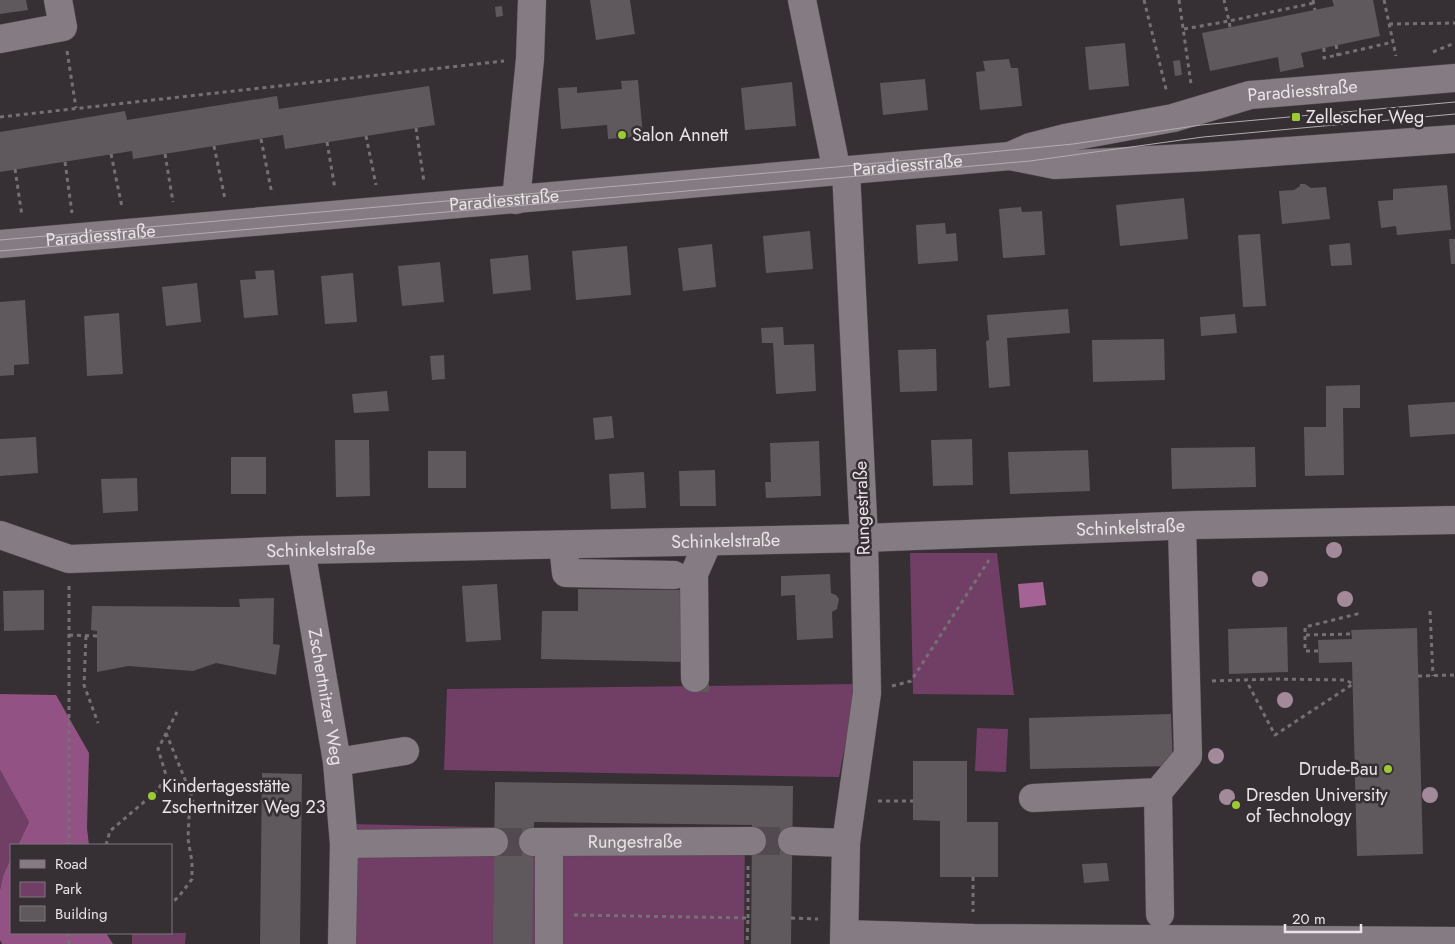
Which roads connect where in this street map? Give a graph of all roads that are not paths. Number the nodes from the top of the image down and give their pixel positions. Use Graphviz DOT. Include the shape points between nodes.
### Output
graph roads {
  1 [pos="58,0"];
  2 [pos="532,0"];
  3 [pos="802,0"];
  4 [pos="0,38"];
  5 [pos="1455,78"];
  6 [pos="1455,139"];
  7 [pos="1010,156"];
  8 [pos="842,172"];
  9 [pos="516,200"];
  10 [pos="0,244"];
  11 [pos="1455,520"];
  12 [pos="1182,526"];
  13 [pos="0,535"];
  14 [pos="864,538"];
  15 [pos="708,542"];
  16 [pos="563,545"];
  17 [pos="301,550"];
  18 [pos="674,576"];
  19 [pos="695,678"];
  20 [pos="405,752"];
  21 [pos="337,762"];
  22 [pos="1158,792"];
  23 [pos="1033,798"];
  24 [pos="750,841"];
  25 [pos="792,841"];
  26 [pos="494,842"];
  27 [pos="846,843"];
  28 [pos="344,844"];
  29 [pos="1160,914"];
  30 [pos="844,939"];
  31 [pos="1455,941"];
  32 [pos="1220,942"];
  33 [pos="1425,942"];
  34 [pos="342,944"];
  35 [pos="549,944"];
  1 -- 4 [label="street" via="64,27"];
  2 -- 9 [label="street" via="530,58"];
  3 -- 8 [label="street, Rungestraße"];
  5 -- 7 [label="street, Paradiesstraße" via="1250,95 1173,118 1064,138"];
  6 -- 7 [label="street, Paradiesstraße" via="1055,165"];
  7 -- 8 [label="street, Paradiesstraße"];
  8 -- 9 [label="street, Paradiesstraße"];
  8 -- 14 [label="street, Rungestraße"];
  9 -- 10 [label="street, Paradiesstraße"];
  11 -- 12 [label="street, Schinkelstraße"];
  12 -- 14 [label="street, Schinkelstraße"];
  12 -- 22 [label="street" via="1188,756"];
  13 -- 17 [label="street, Schinkelstraße" via="69,560"];
  14 -- 15 [label="street, Schinkelstraße"];
  14 -- 27 [label="street, Rungestraße" via="867,694"];
  15 -- 16 [label="street, Schinkelstraße"];
  15 -- 19 [label="street" via="694,574"];
  16 -- 17 [label="street, Schinkelstraße"];
  16 -- 18 [label="street" via="566,574"];
  17 -- 21 [label="street, Zschertnitzer Weg"];
  20 -- 21 [label="street"];
  21 -- 28 [label="street, Zschertnitzer Weg"];
  22 -- 23 [label="street"];
  22 -- 29 [label="street"];
  24 -- 35 [label="street, Rungestraße" via="541,842"];
  25 -- 27 [label="street"];
  26 -- 28 [label="street"];
  27 -- 30 [label="street, Rungestraße"];
  28 -- 34 [label="street, Zschertnitzer Weg"];
  30 -- 32 [label="street"];
  31 -- 33 [label="street"];
  32 -- 33 [label="street"];
}
